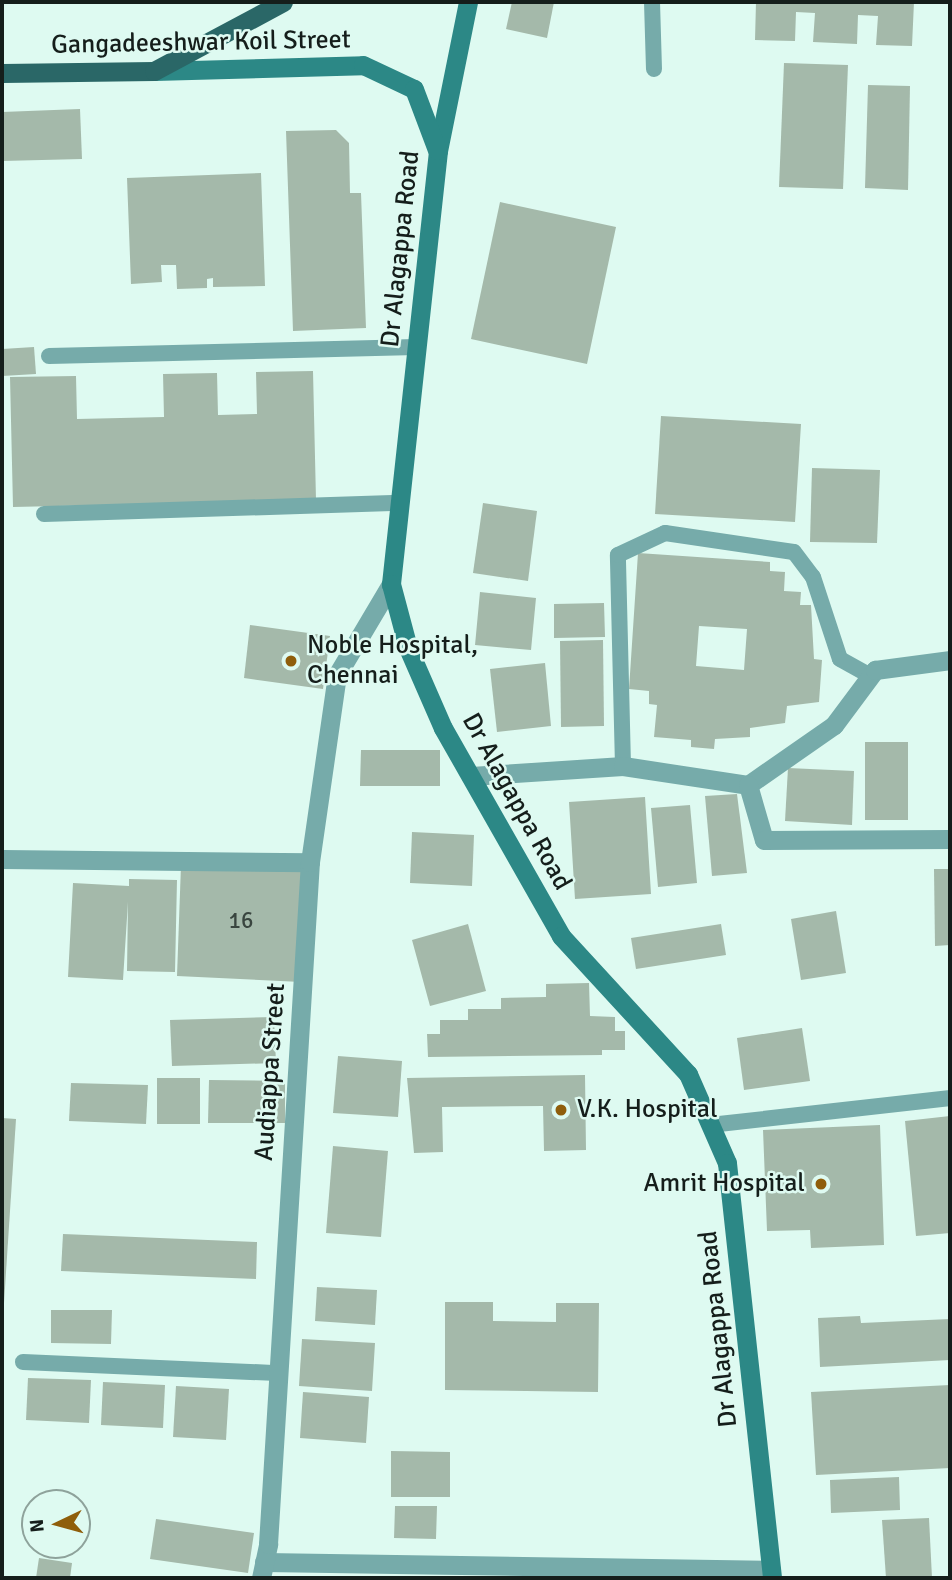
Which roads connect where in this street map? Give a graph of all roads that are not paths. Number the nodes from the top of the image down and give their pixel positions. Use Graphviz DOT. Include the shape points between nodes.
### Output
graph roads {
  1 [pos="283,2"];
  2 [pos="468,2"];
  3 [pos="652,2"];
  4 [pos="654,69"];
  5 [pos="154,71"];
  6 [pos="2,73"];
  7 [pos="438,151"];
  8 [pos="416,347"];
  9 [pos="48,356"];
  10 [pos="400,503"];
  11 [pos="44,514"];
  12 [pos="391,584"];
  13 [pos="950,660"];
  14 [pos="870,676"];
  15 [pos="623,766"];
  16 [pos="471,776"];
  17 [pos="748,785"];
  18 [pos="950,839"];
  19 [pos="2,859"];
  20 [pos="310,862"];
  21 [pos="950,1098"];
  22 [pos="710,1125"];
  23 [pos="23,1362"];
  24 [pos="278,1373"];
  25 [pos="263,1570"];
  26 [pos="771,1574"];
  1 -- 5 [label="main road"];
  2 -- 7 [label="main road, Dr Alagappa Road"];
  3 -- 4 [label="lane"];
  5 -- 6 [label="main road, Gangadeeshwar Koil Street"];
  5 -- 7 [label="main road, Gangadeeshwar Koil Street" via="363,65 414,89"];
  7 -- 8 [label="main road, Dr Alagappa Road"];
  8 -- 9 [label="lane"];
  8 -- 10 [label="main road, Dr Alagappa Road"];
  10 -- 11 [label="lane"];
  10 -- 12 [label="main road, Dr Alagappa Road"];
  12 -- 16 [label="main road, Dr Alagappa Road" via="408,648"];
  12 -- 20 [label="street, Audiappa Street" via="337,675"];
  13 -- 14 [label="street" via="874,670"];
  14 -- 15 [label="lane" via="840,659 813,577 794,552 665,533 618,555"];
  14 -- 17 [label="street" via="834,725"];
  15 -- 16 [label="street"];
  15 -- 17 [label="street"];
  16 -- 22 [label="main road, Dr Alagappa Road" via="561,936 688,1074"];
  17 -- 18 [label="street" via="764,840"];
  19 -- 20 [label="street"];
  20 -- 24 [label="street, Audiappa Street"];
  21 -- 22 [label="lane"];
  22 -- 26 [label="main road, Dr Alagappa Road" via="727,1163"];
  23 -- 24 [label="lane"];
  24 -- 25 [label="street, Audiappa Street"];
  25 -- 26 [label="street"];
}
